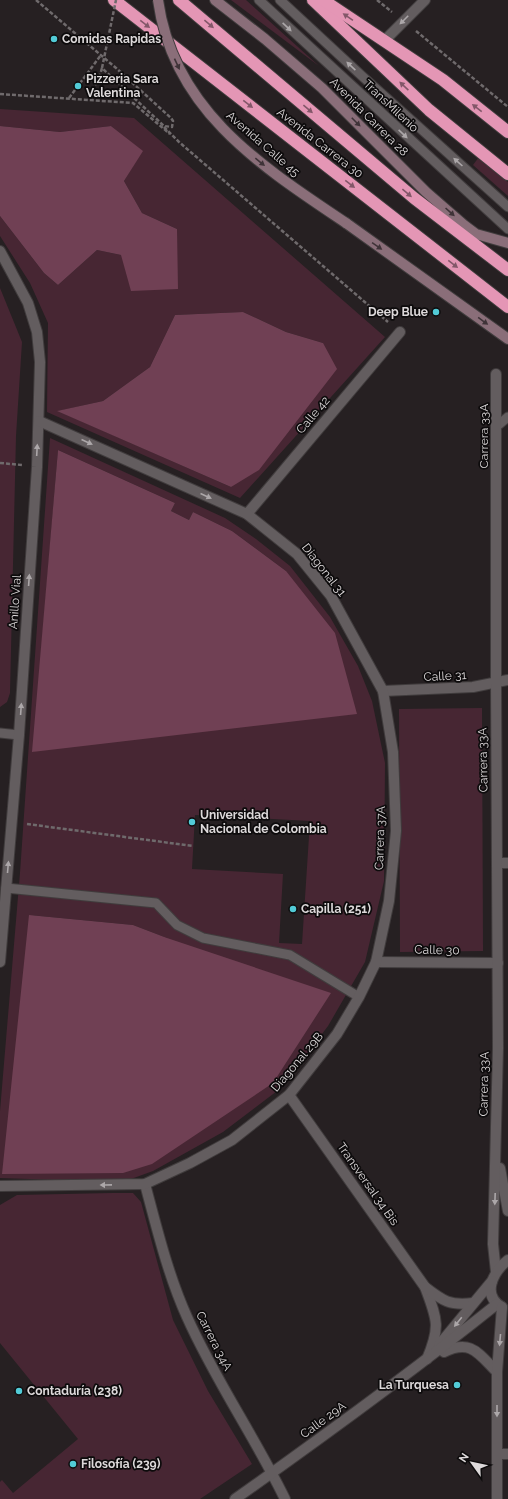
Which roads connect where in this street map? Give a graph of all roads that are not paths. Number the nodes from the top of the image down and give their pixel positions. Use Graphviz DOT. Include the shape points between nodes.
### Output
graph roads {
  1 [pos="115,0"];
  2 [pos="158,0"];
  3 [pos="179,0"];
  4 [pos="215,0"];
  5 [pos="259,0"];
  6 [pos="280,0"];
  7 [pos="313,0"];
  8 [pos="323,0"];
  9 [pos="424,0"];
  10 [pos="384,41"];
  11 [pos="508,132"];
  12 [pos="508,174"];
  13 [pos="508,207"];
  14 [pos="508,229"];
  15 [pos="508,243"];
  16 [pos="0,252"];
  17 [pos="508,270"];
  18 [pos="508,307"];
  19 [pos="400,332"];
  20 [pos="508,339"];
  21 [pos="496,374"];
  22 [pos="508,417"];
  23 [pos="39,421"];
  24 [pos="497,426"];
  25 [pos="247,514"];
  26 [pos="508,680"];
  27 [pos="496,682"];
  28 [pos="383,691"];
  29 [pos="0,733"];
  30 [pos="19,735"];
  31 [pos="503,862"];
  32 [pos="6,888"];
  33 [pos="0,962"];
  34 [pos="376,962"];
  35 [pos="498,963"];
  36 [pos="359,997"];
  37 [pos="503,1048"];
  38 [pos="289,1096"];
  39 [pos="497,1146"];
  40 [pos="145,1184"];
  41 [pos="0,1186"];
  42 [pos="508,1209"];
  43 [pos="508,1260"];
  44 [pos="494,1276"];
  45 [pos="425,1287"];
  46 [pos="473,1303"];
  47 [pos="503,1307"];
  48 [pos="426,1361"];
  49 [pos="497,1372"];
  50 [pos="497,1454"];
  51 [pos="508,1454"];
  52 [pos="273,1473"];
  53 [pos="234,1499"];
  54 [pos="285,1499"];
  55 [pos="497,1499"];
  1 -- 18 [label="highway, Avenida Carrera 30, one-way"];
  2 -- 20 [label="main road, Avenida Calle 45, one-way, bridge" via="166,37 187,85 205,110 230,136 289,185"];
  3 -- 17 [label="highway, Avenida Carrera 30, one-way" via="414,198"];
  4 -- 15 [label="main road, Avenida Carrera 28, one-way" via="322,88 426,192 464,225 476,234"];
  5 -- 14 [label="lane, TransMilenio, one-way"];
  13 -- 6 [label="lane, TransMilenio, one-way"];
  12 -- 7 [label="highway, one-way" via="429,110"];
  10 -- 8 [label="highway, one-way"];
  9 -- 10 [label="street, one-way"];
  11 -- 10 [label="highway, one-way" via="443,80"];
  16 -- 23 [label="street, Anillo Vial" via="28,302 37,332 40,362"];
  19 -- 25 [label="street, Calle 42"];
  21 -- 24 [label="street, Carrera 33A"];
  22 -- 24 [label="lane"];
  23 -- 25 [label="street, Diagonal 31, one-way"];
  30 -- 23 [label="street, Anillo Vial, one-way"];
  24 -- 27 [label="street, Carrera 33A"];
  25 -- 28 [label="street, Diagonal 31" via="296,554 331,596"];
  26 -- 27 [label="street, Calle 31"];
  27 -- 28 [label="street, Calle 31" via="473,687"];
  27 -- 31 [label="street, Carrera 33A"];
  28 -- 34 [label="street, Carrera 37A" via="393,752 396,831 389,901"];
  29 -- 30 [label="lane"];
  32 -- 30 [label="street, Anillo Vial, one-way"];
  31 -- 35 [label="street, Carrera 33A"];
  32 -- 33 [label="street, Anillo Vial"];
  32 -- 36 [label="lane" via="156,903 176,924 203,938 290,955"];
  34 -- 35 [label="street, Calle 30"];
  34 -- 36 [label="street, Diagonal 29B"];
  35 -- 37 [label="street, Carrera 33A"];
  36 -- 38 [label="street, Diagonal 29B" via="337,1034"];
  37 -- 39 [label="street, Carrera 33A"];
  38 -- 40 [label="street, Diagonal 29B" via="232,1140"];
  38 -- 45 [label="street, Transversal 34 Bis"];
  39 -- 42 [label="street, Carrera 33A"];
  39 -- 44 [label="street, Carrera 33A, one-way"];
  40 -- 41 [label="street, one-way"];
  40 -- 52 [label="street, Carrera 34A" via="163,1250 186,1316 209,1363"];
  43 -- 44 [label="street, Calle 29A"];
  44 -- 46 [label="street, Calle 29A"];
  44 -- 47 [label="street, Carrera 33A" via="490,1291 493,1300"];
  45 -- 46 [label="street" via="445,1302 460,1305"];
  45 -- 48 [label="street" via="437,1326"];
  46 -- 48 [label="street, Calle 29A, one-way"];
  47 -- 48 [label="street, Calle 29A"];
  47 -- 49 [label="street, one-way"];
  48 -- 49 [label="street, Calle 29A" via="456,1346 464,1346 472,1349"];
  48 -- 52 [label="street, Calle 29A"];
  49 -- 50 [label="street, one-way"];
  50 -- 51 [label="street"];
  50 -- 55 [label="street"];
  52 -- 53 [label="street, Calle 29A"];
  52 -- 54 [label="street, Carrera 34A"];
}
